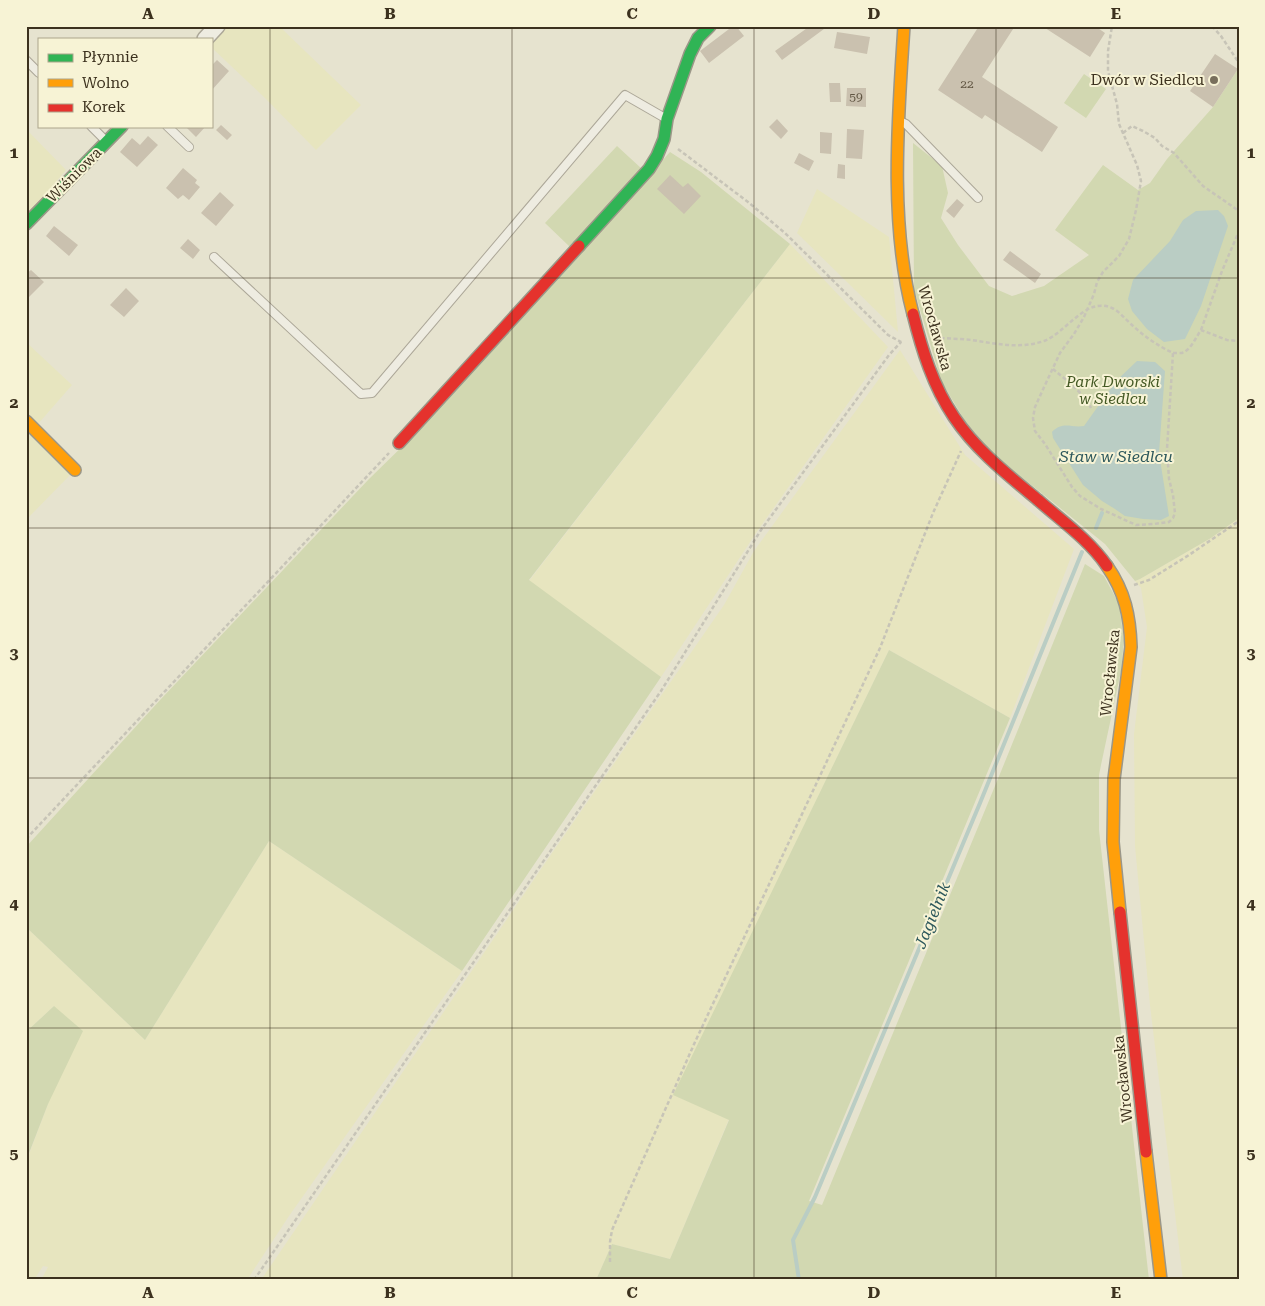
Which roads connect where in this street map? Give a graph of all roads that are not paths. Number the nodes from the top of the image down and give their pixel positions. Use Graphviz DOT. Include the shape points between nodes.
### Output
graph roads {
  1 [pos="217,26"];
  2 [pos="710,26"];
  3 [pos="904,26"];
  4 [pos="206,38"];
  5 [pos="26,60"];
  6 [pos="38,72"];
  7 [pos="667,119"];
  8 [pos="899,120"];
  9 [pos="93,128"];
  10 [pos="120,128"];
  11 [pos="169,128"];
  12 [pos="107,142"];
  13 [pos="189,147"];
  14 [pos="978,198"];
  15 [pos="26,224"];
  16 [pos="214,257"];
  17 [pos="26,422"];
  18 [pos="399,443"];
  19 [pos="75,470"];
  20 [pos="1161,1280"];
  1 -- 4 [label="street"];
  2 -- 7 [label="street" via="698,38 690,54"];
  3 -- 8 [label="street, Wrocławska"];
  5 -- 6 [label="lane"];
  7 -- 16 [label="lane" via="625,96 372,393 361,394"];
  7 -- 18 [label="street" via="664,139 649,168"];
  8 -- 14 [label="lane"];
  8 -- 20 [label="street, Wrocławska" via="900,233 906,281 928,366 960,426 986,455 1088,544 1109,568 1128,611 1131,647 1116,757 1114,842"];
  9 -- 12 [label="lane"];
  10 -- 12 [label="street, Wiśniowa"];
  11 -- 13 [label="lane"];
  12 -- 15 [label="street, Wiśniowa"];
  17 -- 19 [label="street"];
}
